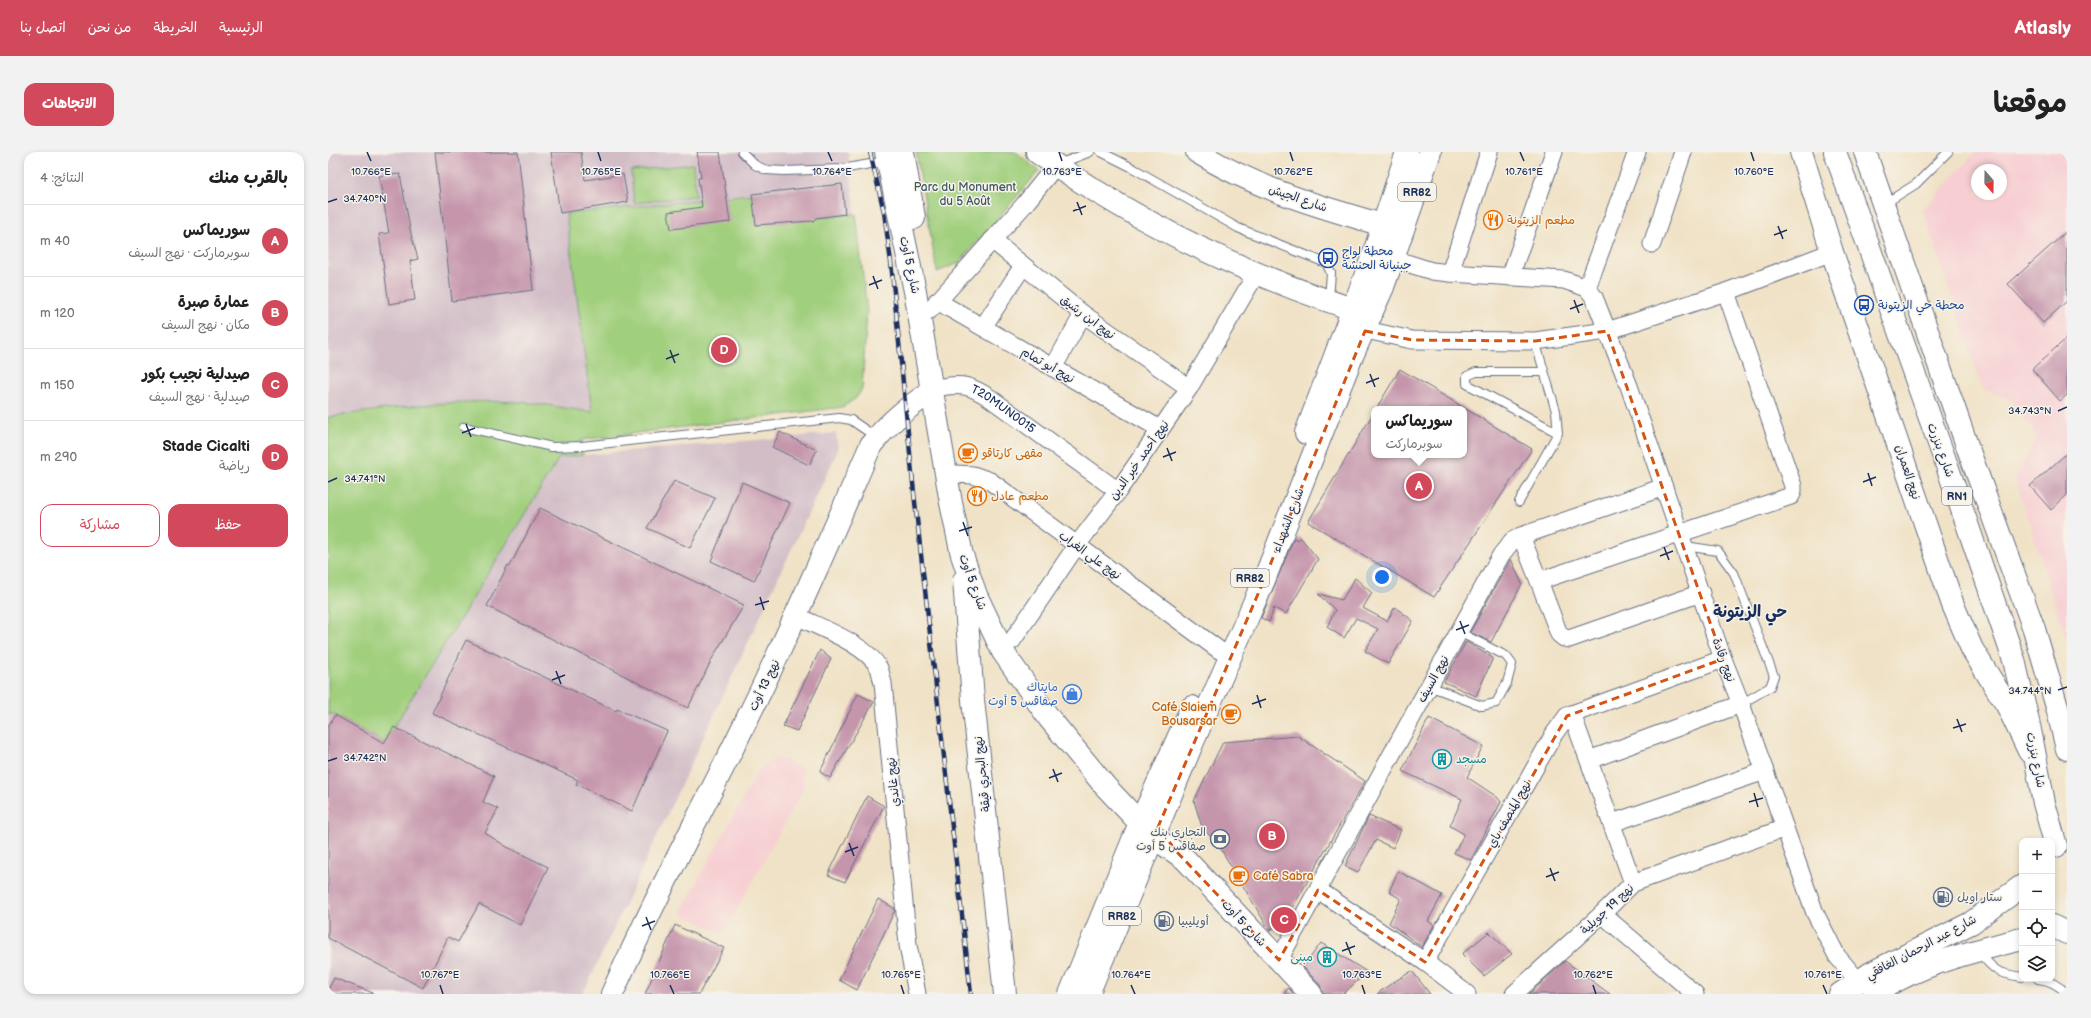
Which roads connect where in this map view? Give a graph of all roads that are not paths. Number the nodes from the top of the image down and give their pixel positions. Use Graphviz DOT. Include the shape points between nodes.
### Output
graph roads {
  1 [pos="742,152"];
  2 [pos="1038,152"];
  3 [pos="1090,152"];
  4 [pos="1101,152"];
  5 [pos="1197,152"];
  6 [pos="1407,152"];
  7 [pos="1430,152"];
  8 [pos="1489,152"];
  9 [pos="1554,152"];
  10 [pos="1637,152"];
  11 [pos="1683,152"];
  12 [pos="1801,152"];
  13 [pos="1835,152"];
  14 [pos="1948,152"];
  15 [pos="1868,153"];
  16 [pos="892,155"];
  17 [pos="1056,165"];
  18 [pos="1883,204"];
  19 [pos="1382,225"];
  20 [pos="1404,231"];
  21 [pos="992,240"];
  22 [pos="1652,244"];
  23 [pos="1832,252"];
  24 [pos="1384,256"];
  25 [pos="1022,266"];
  26 [pos="1450,273"];
  27 [pos="1256,274"];
  28 [pos="1510,277"];
  29 [pos="1587,288"];
  30 [pos="1726,292"];
  31 [pos="1329,300"];
  32 [pos="933,306"];
  33 [pos="1083,314"];
  34 [pos="1358,320"];
  35 [pos="983,327"];
  36 [pos="1607,331"];
  37 [pos="1535,340"];
  38 [pos="1053,368"];
  39 [pos="1544,372"];
  40 [pos="1189,388"];
  41 [pos="936,389"];
  42 [pos="464,427"];
  43 [pos="1160,429"];
  44 [pos="1558,433"];
  45 [pos="877,438"];
  46 [pos="956,474"];
  47 [pos="1664,487"];
  48 [pos="1118,491"];
  49 [pos="1519,502"];
  50 [pos="1521,536"];
  51 [pos="1683,539"];
  52 [pos="1077,545"];
  53 [pos="962,554"];
  54 [pos="1539,581"];
  55 [pos="1701,593"];
  56 [pos="797,616"];
  57 [pos="1459,632"];
  58 [pos="1012,641"];
  59 [pos="1225,653"];
  60 [pos="1723,659"];
  61 [pos="1429,686"];
  62 [pos="1741,704"];
  63 [pos="1572,714"];
  64 [pos="2067,749"];
  65 [pos="1589,760"];
  66 [pos="1764,771"];
  67 [pos="2041,780"];
  68 [pos="1612,824"];
  69 [pos="1149,825"];
  70 [pos="1785,828"];
  71 [pos="2058,845"];
  72 [pos="1634,883"];
  73 [pos="2019,888"];
  74 [pos="1318,890"];
  75 [pos="1602,914"];
  76 [pos="2019,940"];
  77 [pos="1977,950"];
  78 [pos="1279,960"];
  79 [pos="1425,962"];
  80 [pos="2019,977"];
  81 [pos="2050,982"];
  82 [pos="1874,990"];
  83 [pos="612,994"];
  84 [pos="917,994"];
  85 [pos="1005,994"];
  86 [pos="1070,994"];
  87 [pos="1088,994"];
  88 [pos="1311,994"];
  89 [pos="1466,994"];
  90 [pos="1514,994"];
  91 [pos="1695,994"];
  92 [pos="1840,994"];
  93 [pos="2067,994"];
  1 -- 16 [label="lane" via="755,165 766,170 784,171 842,169"];
  2 -- 17 [label="main road"];
  3 -- 17 [label="lane"];
  4 -- 31 [label="lane" via="1238,228 1326,263 1331,273"];
  5 -- 19 [label="main road, شارع الجيش" via="1259,185 1301,201"];
  6 -- 19 [label="main road, شارع الشهداء / RR82"];
  7 -- 20 [label="main road, شارع الشهداء / RR82"];
  8 -- 26 [label="street"];
  9 -- 28 [label="street"];
  10 -- 29 [label="street"];
  11 -- 22 [label="street"];
  12 -- 23 [label="main road, نهج العمران"];
  13 -- 67 [label="main road, شارع بنزرت / RN1" via="2014,660"];
  14 -- 18 [label="lane" via="1916,184"];
  15 -- 18 [label="main road, RN1"];
  16 -- 32 [label="main road, شارع 5 أوت"];
  16 -- 41 [label="main road, شارع 5 أوت" via="915,291"];
  17 -- 21 [label="street"];
  17 -- 27 [label="main road" via="1175,236"];
  18 -- 64 [label="main road, RN1" via="2034,629"];
  19 -- 20 [label="main road, شارع الجيش"];
  19 -- 24 [label="main road, شارع الشهداء / RR82"];
  20 -- 24 [label="main road, شارع الشهداء / RR82"];
  21 -- 25 [label="street, نهج ابن رشيق"];
  21 -- 32 [label="street"];
  23 -- 30 [label="street"];
  23 -- 67 [label="main road, نهج العمران" via="1944,578 1972,649 2022,732"];
  24 -- 26 [label="street" via="1432,271"];
  24 -- 34 [label="main road, شارع الشهداء / RR82"];
  25 -- 33 [label="street, نهج ابن رشيق"];
  25 -- 35 [label="street"];
  26 -- 28 [label="street"];
  27 -- 31 [label="main road"];
  27 -- 40 [label="street, نهج أحمد خير الدين"];
  28 -- 29 [label="street" via="1564,280"];
  29 -- 36 [label="street, نهج رقادة" via="1600,307"];
  30 -- 36 [label="street"];
  30 -- 51 [label="street" via="1793,491 1791,496"];
  31 -- 34 [label="main road"];
  32 -- 35 [label="street, نهج أبو تمام"];
  32 -- 41 [label="main road, شارع 5 أوت"];
  33 -- 38 [label="street"];
  33 -- 40 [label="street, نهج ابن رشيق"];
  34 -- 37 [label="street" via="1412,340"];
  34 -- 59 [label="main road, شارع الشهداء / RR82" via="1352,356 1264,580"];
  35 -- 38 [label="street, نهج أبو تمام"];
  36 -- 37 [label="street"];
  36 -- 47 [label="street, نهج رقادة"];
  37 -- 39 [label="lane"];
  38 -- 43 [label="street, نهج أبو تمام"];
  39 -- 44 [label="lane" via="1556,410"];
  39 -- 44 [label="lane" via="1476,372 1467,376 1467,384"];
  40 -- 43 [label="street, نهج أحمد خير الدين"];
  41 -- 45 [label="main road, نهج 13 أوت" via="906,408"];
  41 -- 46 [label="main road, شارع 5 أوت"];
  41 -- 48 [label="street, T20MUN0015" via="958,384 973,388"];
  41 -- 53 [label="main road, شارع 5 أوت" via="951,502"];
  42 -- 45 [label="lane" via="552,447 582,446 839,418 851,420"];
  43 -- 48 [label="street, نهج أحمد خير الدين"];
  44 -- 49 [label="lane"];
  45 -- 56 [label="main road, نهج 13 أوت" via="871,445"];
  46 -- 52 [label="street, نهج علي الغراب" via="973,475 990,481"];
  46 -- 58 [label="main road, شارع 5 أوت" via="973,554"];
  47 -- 50 [label="street, نهج السيف"];
  47 -- 51 [label="street, نهج رقادة"];
  48 -- 52 [label="street, نهج أحمد خير الدين"];
  50 -- 54 [label="street"];
  50 -- 57 [label="street, نهج السيف" via="1512,541 1501,555"];
  51 -- 54 [label="street"];
  51 -- 55 [label="street, نهج رقادة"];
  51 -- 62 [label="lane" via="1718,551 1734,573 1774,676 1770,686"];
  52 -- 58 [label="street, نهج أحمد خير الدين"];
  52 -- 59 [label="street, نهج علي الغراب"];
  53 -- 69 [label="main road, شارع 5 أوت" via="976,595 1002,652 1024,685 1076,751"];
  53 -- 85 [label="main road, نهج البحري قيقة" via="973,700"];
  54 -- 55 [label="street" via="1559,634 1569,639"];
  55 -- 60 [label="street, نهج رقادة"];
  56 -- 83 [label="main road, نهج 13 أوت" via="674,862"];
  56 -- 84 [label="street, نهج غاندي" via="861,650 879,669 883,683 908,944"];
  57 -- 61 [label="street, نهج السيف"];
  57 -- 61 [label="lane" via="1506,656 1512,664 1507,683 1496,703 1482,706"];
  58 -- 69 [label="main road, شارع 5 أوت" via="1059,709"];
  59 -- 69 [label="main road, شارع الشهداء / RR82"];
  60 -- 62 [label="street, نهج رقادة"];
  60 -- 63 [label="street"];
  61 -- 74 [label="street, نهج السيف"];
  62 -- 65 [label="street"];
  62 -- 66 [label="street, نهج رقادة"];
  63 -- 65 [label="street"];
  63 -- 79 [label="street, نهج المنصف باي" via="1567,716 1554,734"];
  65 -- 68 [label="street"];
  66 -- 68 [label="street"];
  66 -- 70 [label="street, نهج رقادة"];
  67 -- 71 [label="main road, شارع بنزرت / RN1" via="2044,802"];
  68 -- 72 [label="street"];
  69 -- 78 [label="main road, شارع 5 أوت"];
  69 -- 86 [label="main road, شارع الشهداء / RR82"];
  69 -- 87 [label="main road, شارع الشهداء / RR82"];
  70 -- 72 [label="street, نهج 19 جويلية"];
  70 -- 82 [label="street, نهج رقادة" via="1815,913 1837,956"];
  72 -- 75 [label="street, نهج 19 جويلية"];
  73 -- 82 [label="main road, شارع عبد الرحمان الغافقي" via="1971,923 1871,973"];
  74 -- 78 [label="street, نهج السيف"];
  74 -- 79 [label="street"];
  75 -- 90 [label="street, نهج 19 جويلية"];
  75 -- 91 [label="street"];
  76 -- 77 [label="main road, شارع عبد الرحمان الغافقي"];
  77 -- 80 [label="lane" via="1994,970"];
  77 -- 82 [label="main road, شارع عبد الرحمان الغافقي" via="1920,969"];
  78 -- 88 [label="main road, شارع 5 أوت"];
  79 -- 89 [label="street"];
  81 -- 93 [label="lane"];
  82 -- 92 [label="main road, شارع عبد الرحمان الغافقي"];
}
